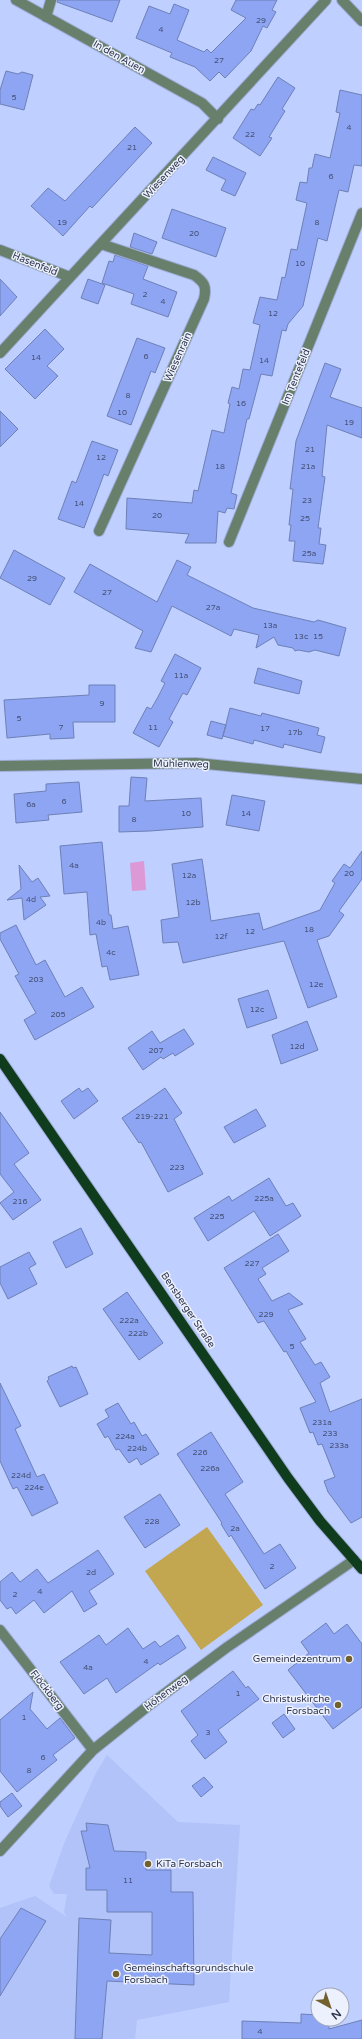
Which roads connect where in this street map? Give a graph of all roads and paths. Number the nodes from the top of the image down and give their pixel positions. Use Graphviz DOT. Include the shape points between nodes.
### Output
graph roads {
  1 [pos="16,0"];
  2 [pos="51,0"];
  3 [pos="326,0"];
  4 [pos="342,0"];
  5 [pos="46,17"];
  6 [pos="362,21"];
  7 [pos="218,119"];
  8 [pos="362,213"];
  9 [pos="101,244"];
  10 [pos="0,250"];
  11 [pos="70,278"];
  12 [pos="0,353"];
  13 [pos="99,531"];
  14 [pos="229,542"];
  15 [pos="0,766"];
  16 [pos="362,779"];
  17 [pos="0,1059"];
  18 [pos="354,1560"];
  19 [pos="362,1569"];
  20 [pos="0,1630"];
  21 [pos="94,1750"];
  22 [pos="0,1851"];
  1 -- 5 [label="street, In den Auen"];
  2 -- 5 [label="street"];
  3 -- 7 [label="street, Wiesenweg"];
  4 -- 6 [label="street"];
  5 -- 7 [label="street, In den Auen" via="202,103"];
  7 -- 9 [label="street, Wiesenweg"];
  8 -- 14 [label="street, Im Tentefeld"];
  9 -- 11 [label="street, Wiesenweg"];
  9 -- 13 [label="street, Wiesenrain" via="194,275 204,282 206,290"];
  10 -- 11 [label="street, Hasenfeld"];
  11 -- 12 [label="street, Wiesenweg"];
  15 -- 16 [label="street, Mühlenweg" via="196,763"];
  17 -- 18 [label="main road, Bensberger Straße" via="288,1478 320,1521"];
  18 -- 19 [label="main road, Bensberger Straße"];
  18 -- 21 [label="street, Höhenweg" via="226,1648"];
  20 -- 21 [label="street, Flöckberg"];
  21 -- 22 [label="street, Höhenweg"];
}
